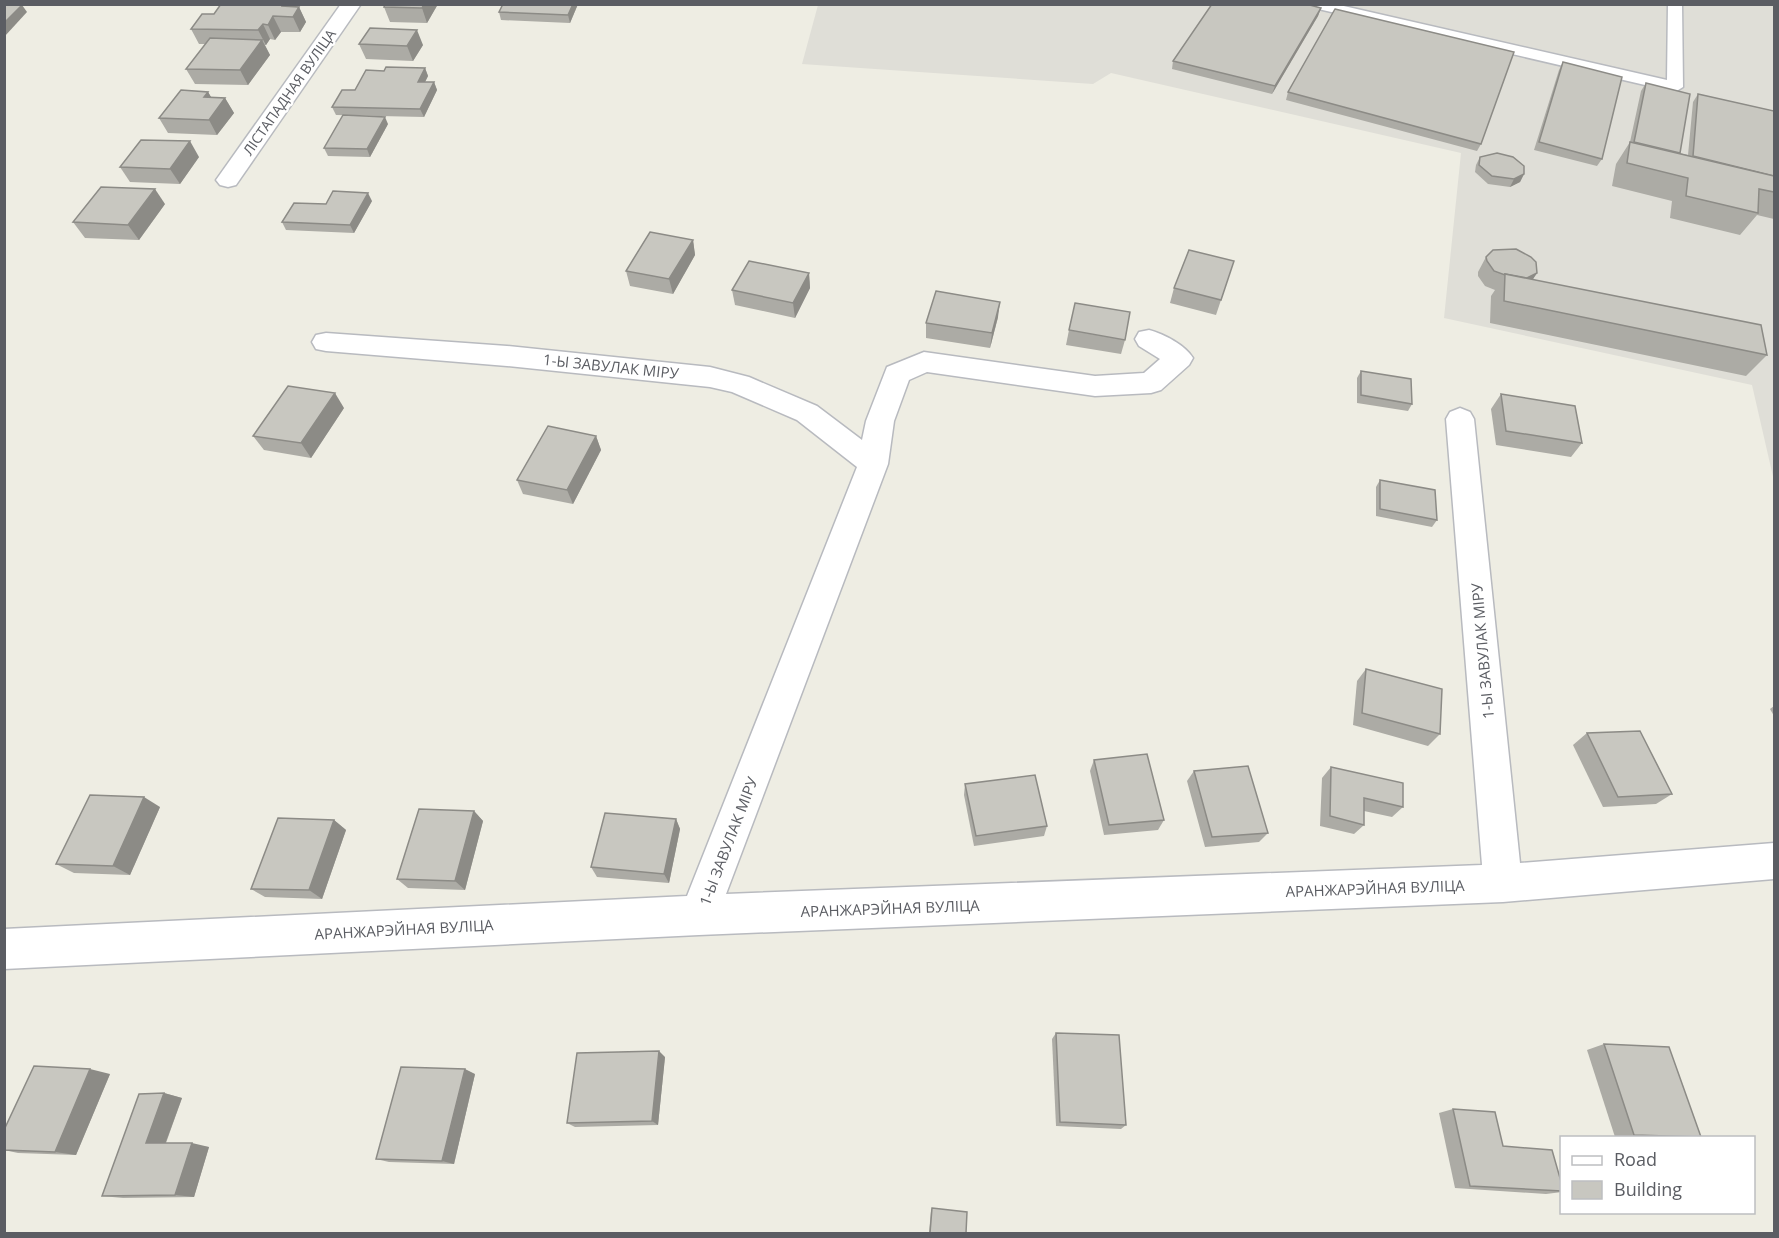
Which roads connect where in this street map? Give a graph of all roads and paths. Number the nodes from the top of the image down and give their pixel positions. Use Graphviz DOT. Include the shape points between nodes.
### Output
graph roads {
  1 [pos="351,4"];
  2 [pos="1314,4"];
  3 [pos="1675,4"];
  4 [pos="228,180"];
  5 [pos="1149,339"];
  6 [pos="326,342"];
  7 [pos="1460,419"];
  8 [pos="873,464"];
  9 [pos="1774,861"];
  10 [pos="1503,883"];
  11 [pos="699,915"];
  12 [pos="4,949"];
  1 -- 4 [label="street, ЛІСТАПАДНАЯ ВУЛІЦА"];
  2 -- 3 [label="lane" via="1675,87"];
  5 -- 8 [label="street, 1-Ы ЗАВУЛАК МІРУ" via="1179,358 1151,383 1095,386 924,362 897,374 880,421"];
  6 -- 8 [label="street, 1-Ы ЗАВУЛАК МІРУ" via="711,377 739,384 807,413"];
  7 -- 10 [label="street, 1-Ы ЗАВУЛАК МІРУ"];
  8 -- 11 [label="street, 1-Ы ЗАВУЛАК МІРУ"];
  9 -- 10 [label="street, АРАНЖАРЭЙНАЯ ВУЛІЦА"];
  10 -- 11 [label="street, АРАНЖАРЭЙНАЯ ВУЛІЦА"];
  11 -- 12 [label="street, АРАНЖАРЭЙНАЯ ВУЛІЦА"];
}
